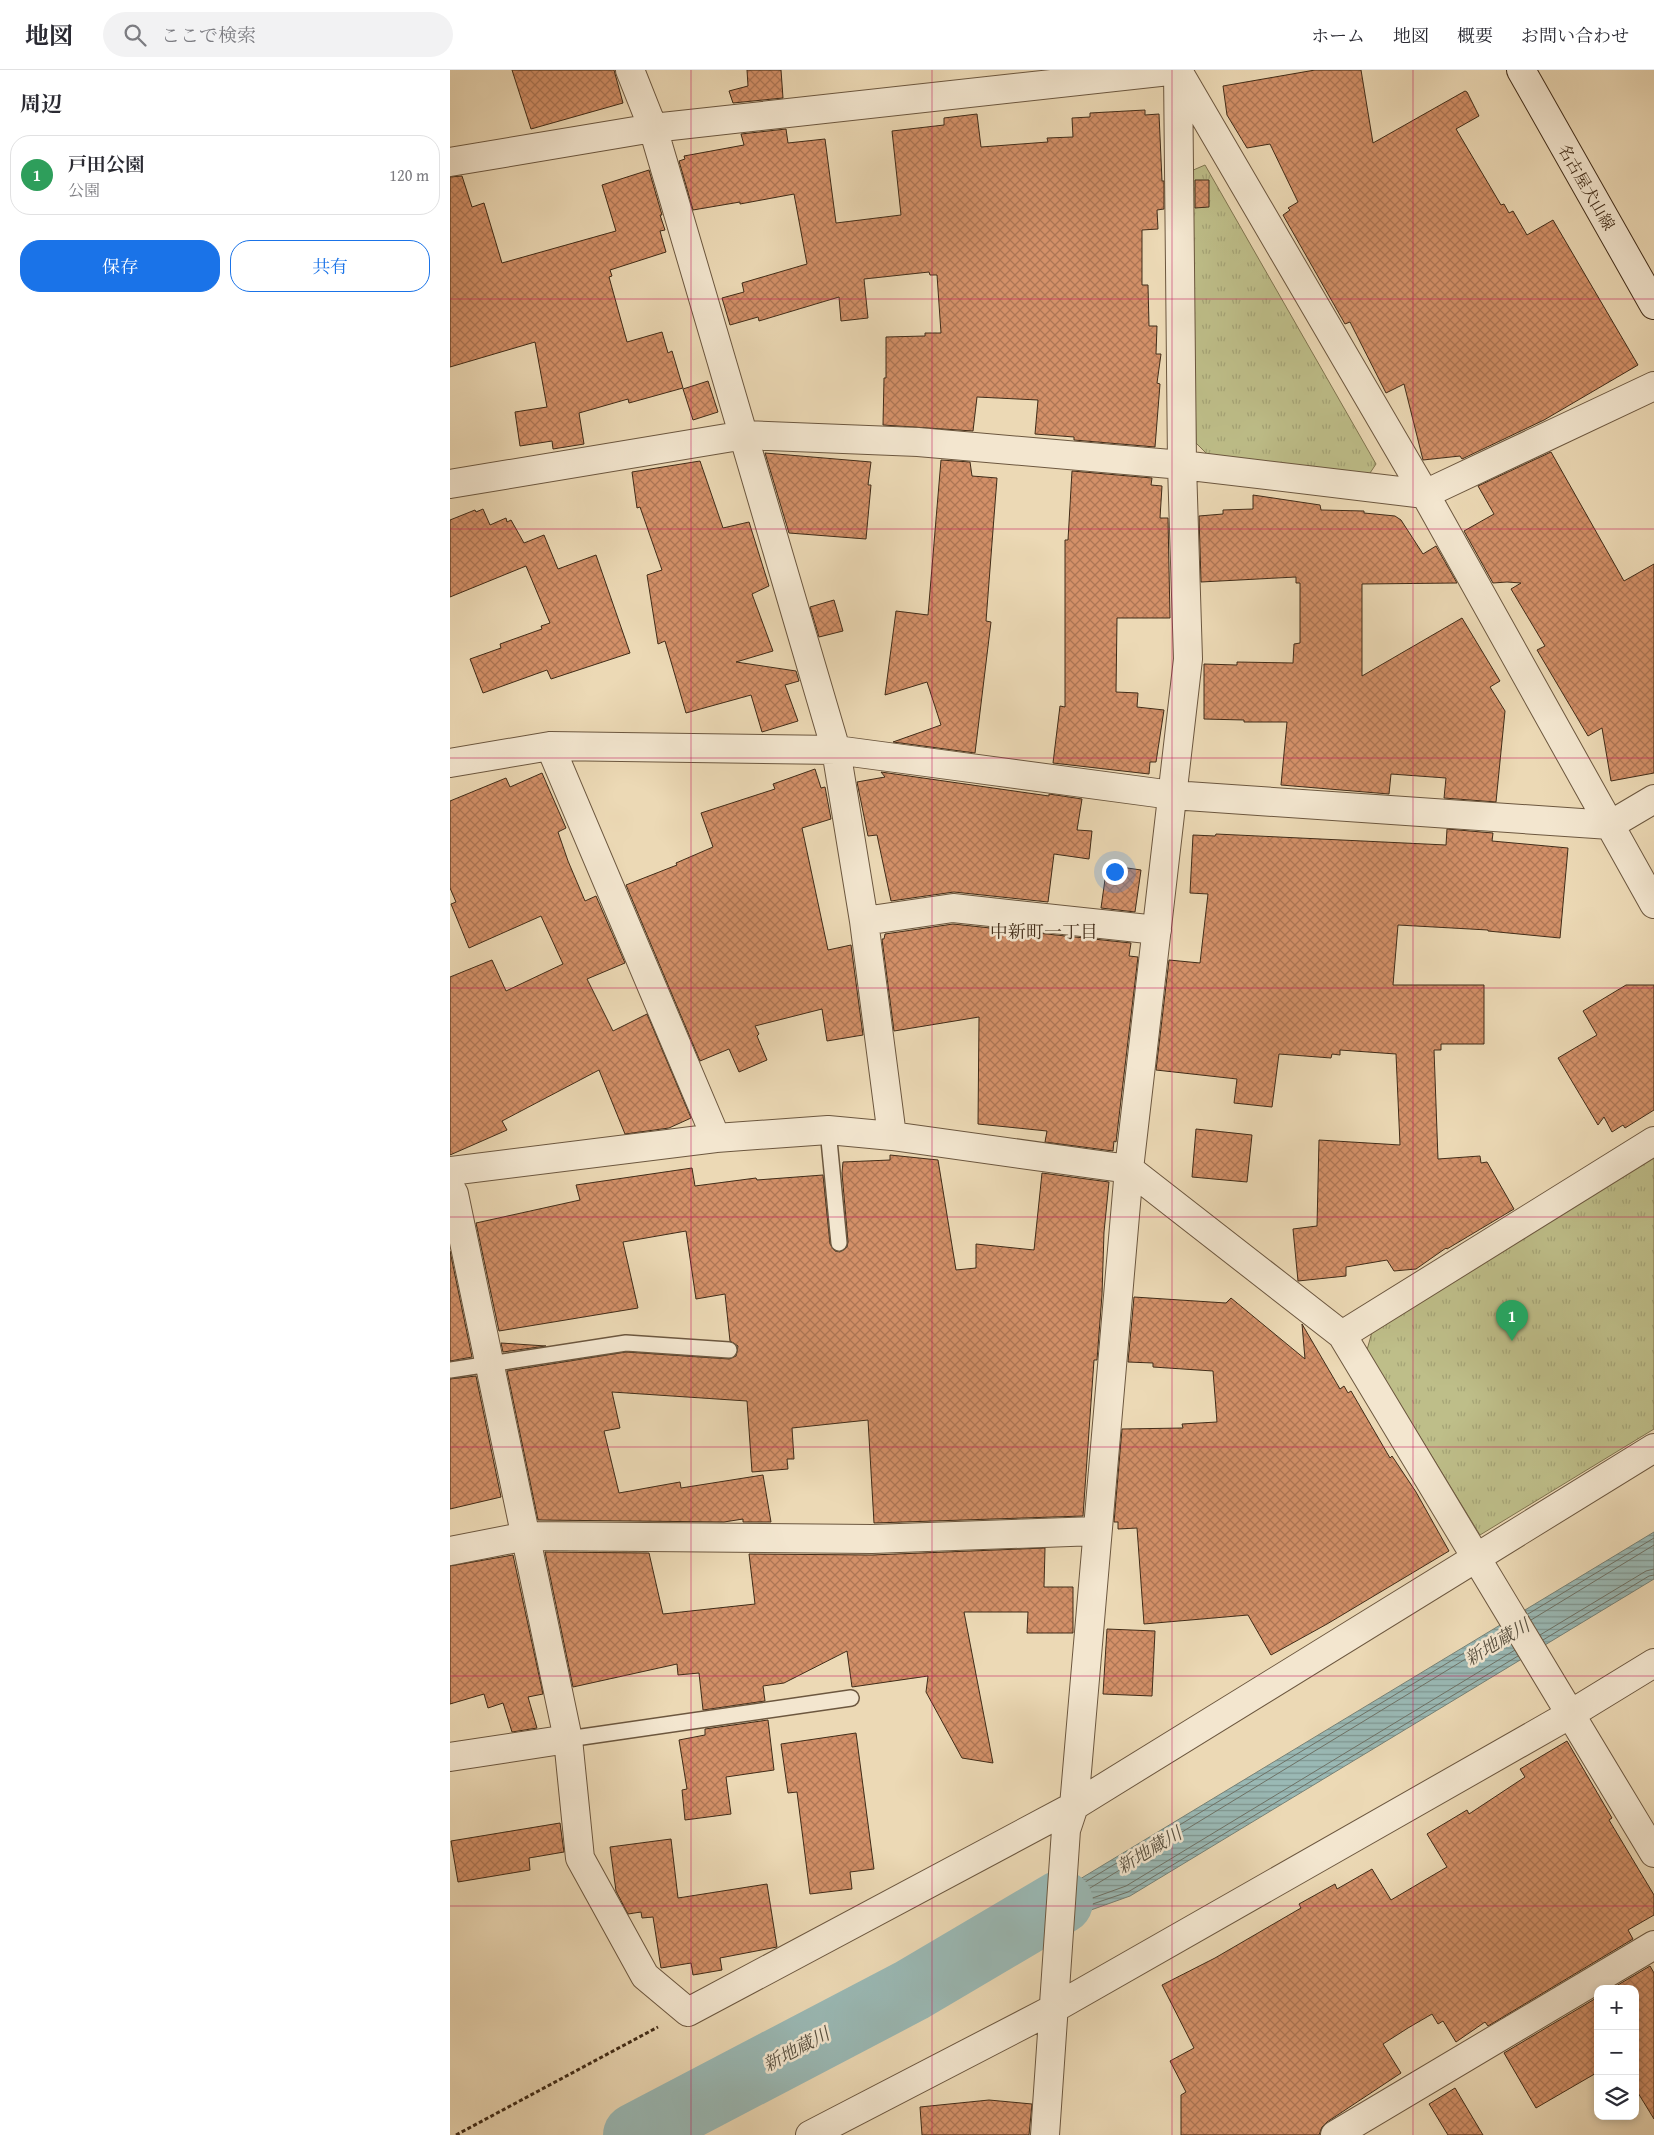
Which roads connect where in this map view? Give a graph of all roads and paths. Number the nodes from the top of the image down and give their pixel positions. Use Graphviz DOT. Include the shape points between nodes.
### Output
graph roads {
  1 [pos="630,70"];
  2 [pos="1178,70"];
  3 [pos="1521,70"];
  4 [pos="653,128"];
  5 [pos="450,162"];
  6 [pos="1654,305"];
  7 [pos="1654,386"];
  8 [pos="745,435"];
  9 [pos="1182,465"];
  10 [pos="450,484"];
  11 [pos="1425,494"];
  12 [pos="550,746"];
  13 [pos="836,750"];
  14 [pos="450,763"];
  15 [pos="1172,795"];
  16 [pos="1654,799"];
  17 [pos="1610,825"];
  18 [pos="1654,904"];
  19 [pos="864,921"];
  20 [pos="1157,930"];
  21 [pos="828,1130"];
  22 [pos="892,1136"];
  23 [pos="716,1138"];
  24 [pos="1654,1141"];
  25 [pos="1129,1169"];
  26 [pos="450,1171"];
  27 [pos="450,1188"];
  28 [pos="840,1243"];
  29 [pos="1342,1335"];
  30 [pos="729,1350"];
  31 [pos="489,1363"];
  32 [pos="450,1370"];
  33 [pos="1654,1448"];
  34 [pos="1097,1530"];
  35 [pos="527,1536"];
  36 [pos="450,1551"];
  37 [pos="1480,1564"];
  38 [pos="1654,1663"];
  39 [pos="851,1698"];
  40 [pos="1565,1707"];
  41 [pos="568,1739"];
  42 [pos="450,1756"];
  43 [pos="1070,1818"];
  44 [pos="1654,1853"];
  45 [pos="1654,1945"];
  46 [pos="1054,1998"];
  47 [pos="688,2012"];
  48 [pos="456,2135"];
  49 [pos="810,2135"];
  50 [pos="1045,2135"];
  51 [pos="1335,2135"];
  1 -- 4 [label="street"];
  2 -- 4 [label="street"];
  2 -- 9 [label="street"];
  2 -- 11 [label="street"];
  3 -- 6 [label="street, 名古屋犬山線"];
  4 -- 5 [label="street"];
  4 -- 8 [label="street"];
  7 -- 11 [label="street"];
  8 -- 9 [label="street" via="918,442"];
  8 -- 10 [label="street"];
  8 -- 13 [label="street"];
  9 -- 11 [label="street"];
  9 -- 15 [label="street" via="1188,659"];
  11 -- 17 [label="street"];
  12 -- 13 [label="street"];
  12 -- 14 [label="street"];
  12 -- 23 [label="street"];
  13 -- 15 [label="street"];
  13 -- 19 [label="street"];
  15 -- 17 [label="street"];
  15 -- 20 [label="street"];
  16 -- 17 [label="street"];
  17 -- 18 [label="street"];
  19 -- 20 [label="street" via="953,908"];
  19 -- 22 [label="street"];
  20 -- 25 [label="street"];
  21 -- 22 [label="street"];
  21 -- 23 [label="street"];
  21 -- 28 [label="lane"];
  22 -- 25 [label="street"];
  23 -- 26 [label="street"];
  24 -- 29 [label="street"];
  25 -- 29 [label="street"];
  25 -- 34 [label="street"];
  27 -- 31 [label="street" via="454,1194"];
  29 -- 37 [label="street"];
  30 -- 31 [label="lane" via="626,1343"];
  31 -- 32 [label="lane"];
  31 -- 35 [label="street"];
  33 -- 37 [label="street"];
  34 -- 35 [label="street" via="872,1539"];
  34 -- 43 [label="street"];
  35 -- 36 [label="street"];
  35 -- 41 [label="street"];
  37 -- 40 [label="street"];
  37 -- 43 [label="street"];
  38 -- 40 [label="street"];
  39 -- 41 [label="lane"];
  40 -- 44 [label="street"];
  40 -- 46 [label="street"];
  41 -- 42 [label="street"];
  41 -- 47 [label="street" via="580,1858 645,1976"];
  43 -- 46 [label="street"];
  43 -- 47 [label="street"];
  45 -- 51 [label="street"];
  46 -- 49 [label="street"];
  46 -- 50 [label="street"];
  47 -- 48 [label="path"];
}
